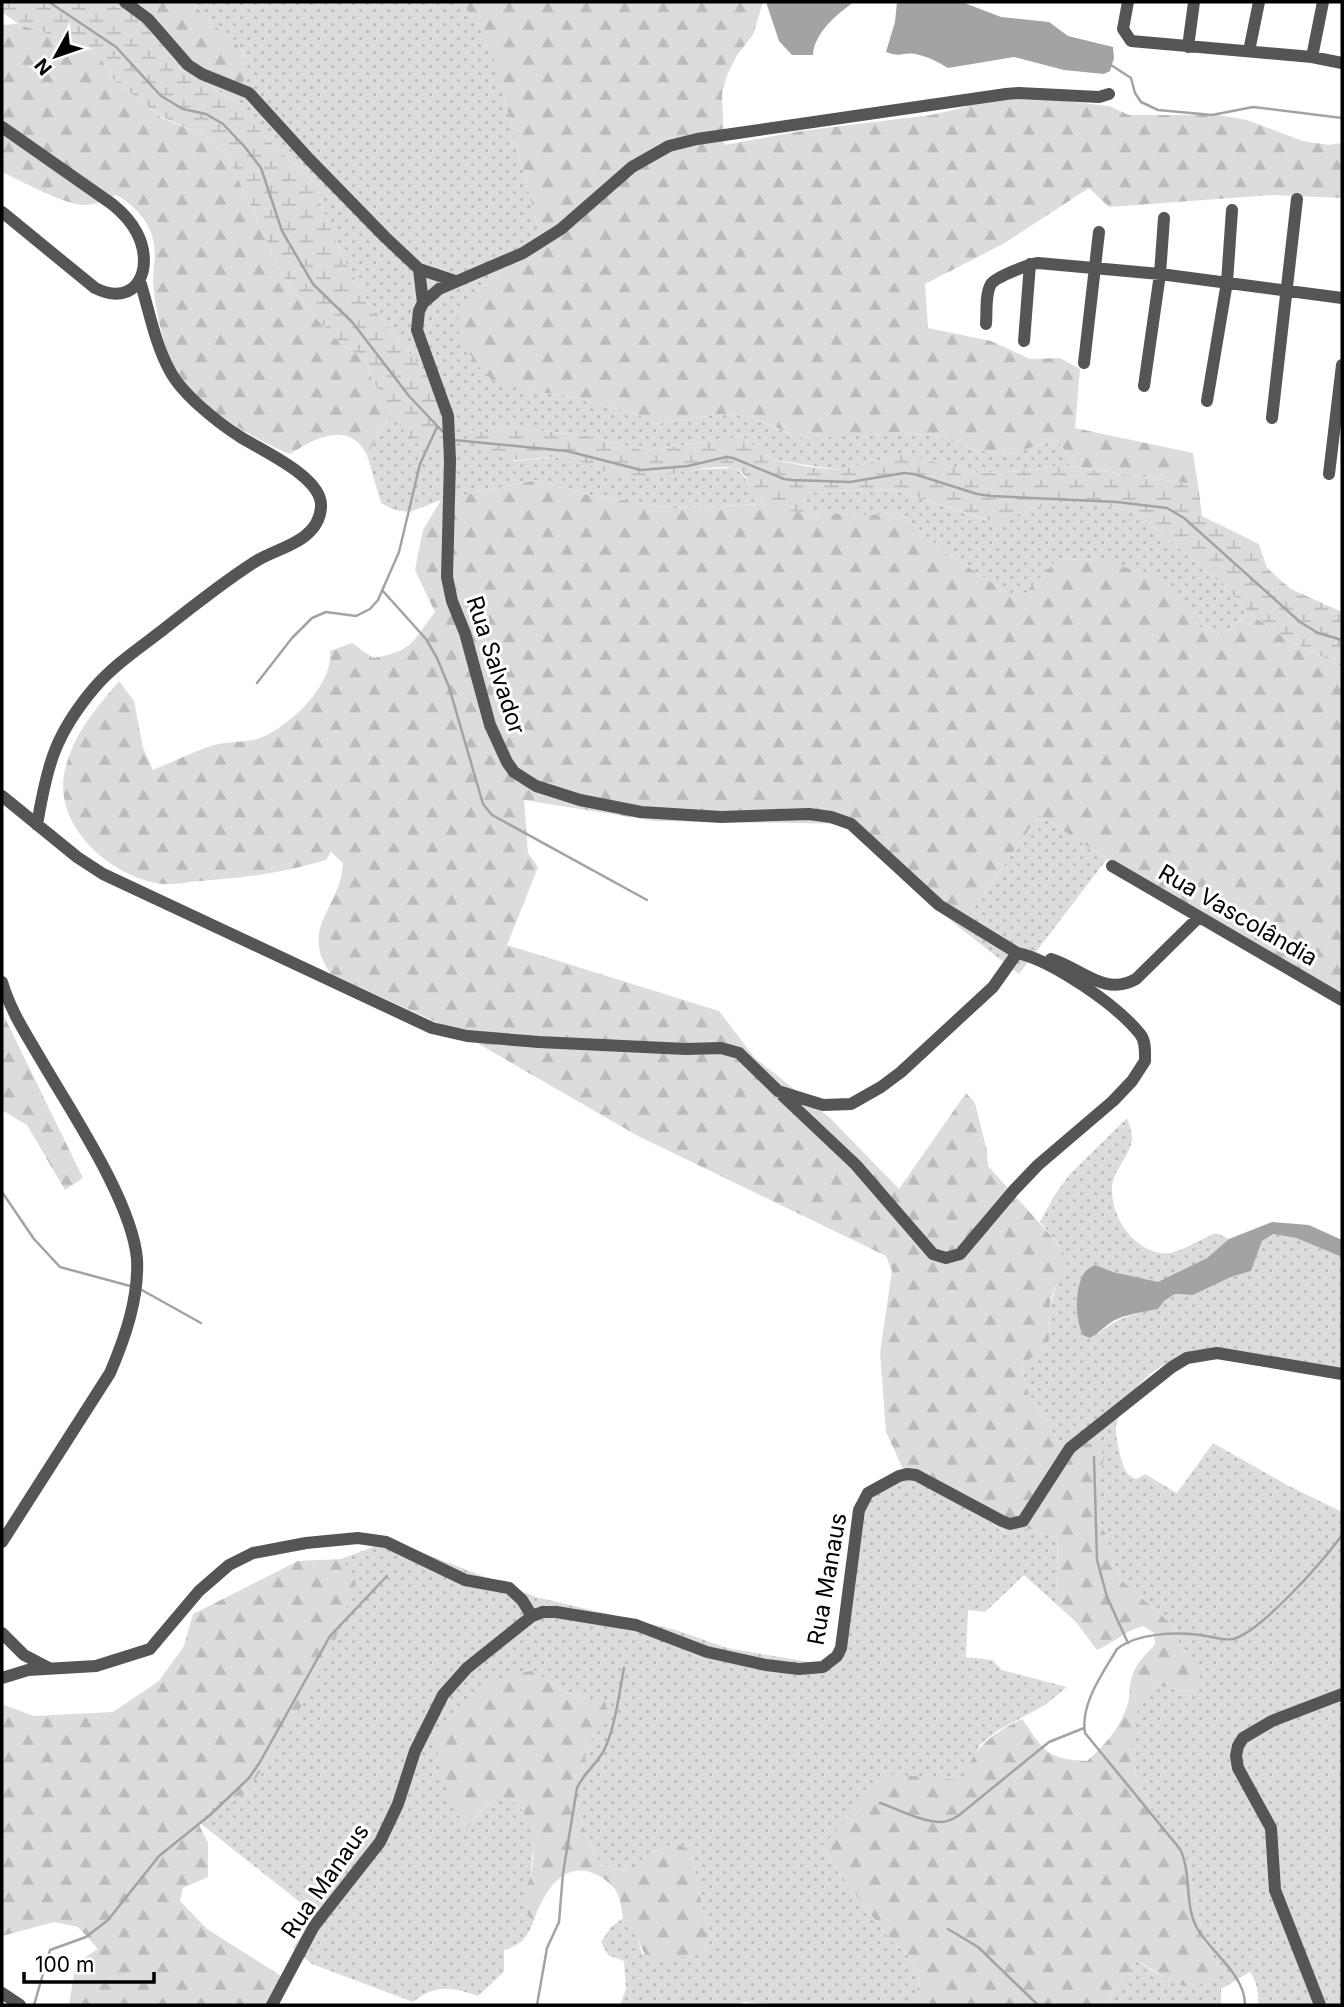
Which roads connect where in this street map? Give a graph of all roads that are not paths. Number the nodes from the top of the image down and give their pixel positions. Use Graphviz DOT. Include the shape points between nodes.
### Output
graph roads {
  1 [pos="125,2"];
  2 [pos="1128,2"];
  3 [pos="1194,2"];
  4 [pos="1259,2"];
  5 [pos="1323,2"];
  6 [pos="1188,47"];
  7 [pos="1249,51"];
  8 [pos="1312,57"];
  9 [pos="1342,62"];
  10 [pos="1109,94"];
  11 [pos="2,127"];
  12 [pos="1297,200"];
  13 [pos="1232,210"];
  14 [pos="2,212"];
  15 [pos="1164,218"];
  16 [pos="1099,232"];
  17 [pos="1030,264"];
  18 [pos="1096,268"];
  19 [pos="419,269"];
  20 [pos="1160,274"];
  21 [pos="140,281"];
  22 [pos="455,281"];
  23 [pos="1227,282"];
  24 [pos="1288,290"];
  25 [pos="1342,298"];
  26 [pos="423,303"];
  27 [pos="986,324"];
  28 [pos="1024,341"];
  29 [pos="1084,363"];
  30 [pos="1342,365"];
  31 [pos="1144,386"];
  32 [pos="1207,401"];
  33 [pos="1272,418"];
  34 [pos="1329,474"];
  35 [pos="2,796"];
  36 [pos="37,825"];
  37 [pos="1112,866"];
  38 [pos="1199,917"];
  39 [pos="1017,953"];
  40 [pos="1033,956"];
  41 [pos="2,982"];
  42 [pos="1342,1000"];
  43 [pos="778,1091"];
  44 [pos="1342,1374"];
  45 [pos="2,1542"];
  46 [pos="532,1616"];
  47 [pos="2,1633"];
  48 [pos="49,1668"];
  49 [pos="2,1678"];
  50 [pos="1342,1694"];
  51 [pos="2,1993"];
  52 [pos="20,2005"];
  53 [pos="272,2005"];
  54 [pos="1320,2005"];
  1 -- 19 [label="street" via="148,19 188,65 249,93"];
  2 -- 6 [label="street" via="1124,30 1131,41"];
  3 -- 6 [label="street"];
  4 -- 7 [label="street"];
  5 -- 8 [label="street"];
  6 -- 7 [label="street"];
  7 -- 8 [label="street"];
  8 -- 9 [label="street"];
  10 -- 22 [label="street" via="1019,93 684,141 632,167 561,229 514,257"];
  11 -- 21 [label="street" via="126,215 144,253"];
  12 -- 24 [label="street"];
  13 -- 23 [label="street"];
  14 -- 21 [label="street" via="107,295 129,292"];
  15 -- 20 [label="street"];
  16 -- 18 [label="street"];
  17 -- 18 [label="street"];
  17 -- 27 [label="street" via="992,283"];
  17 -- 28 [label="street"];
  18 -- 20 [label="street"];
  18 -- 29 [label="street"];
  19 -- 22 [label="street"];
  19 -- 26 [label="street, Rua Salvador"];
  20 -- 23 [label="street"];
  20 -- 31 [label="street"];
  21 -- 36 [label="street" via="165,360 179,384 237,435 301,474 322,502 320,516 303,539 256,561 220,586 97,685 55,747"];
  22 -- 26 [label="street"];
  23 -- 24 [label="street"];
  23 -- 32 [label="street"];
  24 -- 25 [label="street"];
  24 -- 33 [label="street"];
  26 -- 39 [label="street, Rua Salvador" via="417,330 446,409 449,588 490,725 514,772 536,786 616,809 721,817 782,813 831,817 851,824 939,905"];
  30 -- 34 [label="street"];
  35 -- 36 [label="street"];
  36 -- 43 [label="street" via="103,874 432,1028 539,1042 721,1048 739,1053"];
  37 -- 38 [label="street, Rua Vascolândia"];
  38 -- 40 [label="street" via="1136,979 1118,986 1101,983 1055,960"];
  38 -- 42 [label="street, Rua Vascolândia"];
  39 -- 40 [label="street"];
  39 -- 43 [label="street" via="986,994 881,1087 851,1104 823,1105"];
  40 -- 43 [label="street" via="1110,1006 1142,1036 1145,1061 1113,1101 1015,1189 960,1254 946,1258 933,1254 856,1165"];
  41 -- 45 [label="street" via="15,1015 108,1178 137,1259 130,1315 110,1373"];
  44 -- 46 [label="street, Rua Manaus" via="1217,1353 1187,1358 1070,1448 1028,1515 1017,1524 1002,1521 916,1475 899,1476 876,1487 859,1510 841,1648 823,1667 799,1669 736,1659 636,1625 556,1612"];
  46 -- 48 [label="street" via="509,1588 466,1580 386,1542 358,1538 306,1543 253,1553 229,1565 199,1591 150,1649 86,1668"];
  46 -- 53 [label="street, Rua Manaus" via="467,1668 443,1695 415,1751 380,1842 320,1917"];
  47 -- 48 [label="street" via="24,1655"];
  48 -- 49 [label="street"];
  50 -- 54 [label="street" via="1272,1721 1243,1738 1236,1756 1270,1828 1275,1890"];
  51 -- 52 [label="street"];
}
